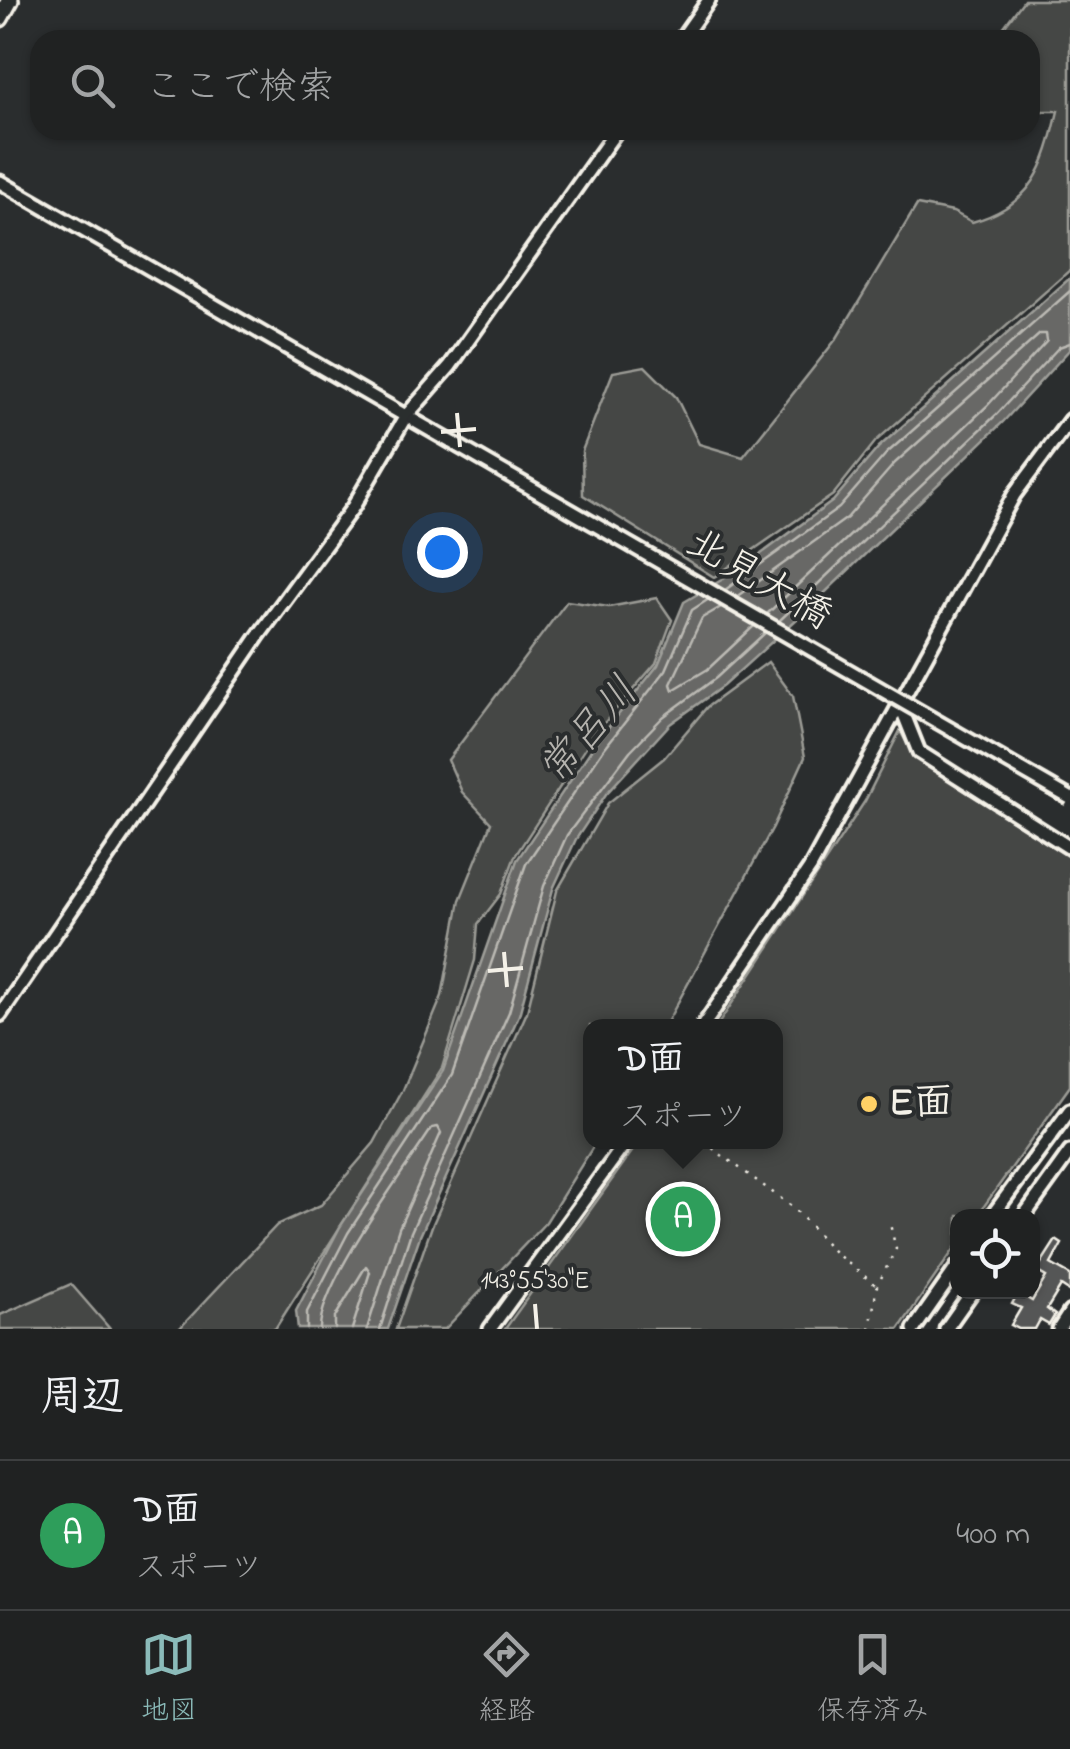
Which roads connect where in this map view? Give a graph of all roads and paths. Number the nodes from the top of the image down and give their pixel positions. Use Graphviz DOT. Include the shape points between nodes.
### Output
graph roads {
  1 [pos="10,0"];
  2 [pos="709,0"];
  3 [pos="0,18"];
  4 [pos="688,30"];
  5 [pos="610,140"];
  6 [pos="0,182"];
  7 [pos="410,418"];
  8 [pos="1070,420"];
  9 [pos="901,708"];
  10 [pos="1070,798"];
  11 [pos="1070,848"];
  12 [pos="0,1015"];
  13 [pos="708,1019"];
  14 [pos="1070,1110"];
  15 [pos="621,1149"];
  16 [pos="714,1149"];
  17 [pos="1070,1152"];
  18 [pos="997,1209"];
  19 [pos="1029,1209"];
  20 [pos="890,1224"];
  21 [pos="950,1277"];
  22 [pos="877,1286"];
  23 [pos="967,1299"];
  24 [pos="1070,1312"];
  25 [pos="490,1329"];
  26 [pos="870,1329"];
  27 [pos="914,1329"];
  28 [pos="946,1329"];
  29 [pos="1060,1329"];
  1 -- 3 [label="main road"];
  2 -- 4 [label="street"];
  5 -- 7 [label="street"];
  6 -- 7 [label="street, 北見大橋"];
  7 -- 10 [label="street, 北見大橋, bridge"];
  7 -- 12 [label="street"];
  8 -- 9 [label="street" via="1014,495"];
  9 -- 11 [label="street" via="919,752"];
  9 -- 13 [label="street" via="810,868"];
  14 -- 18 [label="street"];
  15 -- 25 [label="street"];
  16 -- 22 [label="path" via="794,1208"];
  17 -- 19 [label="street"];
  20 -- 22 [label="path" via="896,1249"];
  21 -- 27 [label="street"];
  22 -- 26 [label="path"];
  23 -- 28 [label="street"];
  24 -- 29 [label="street"];
}
